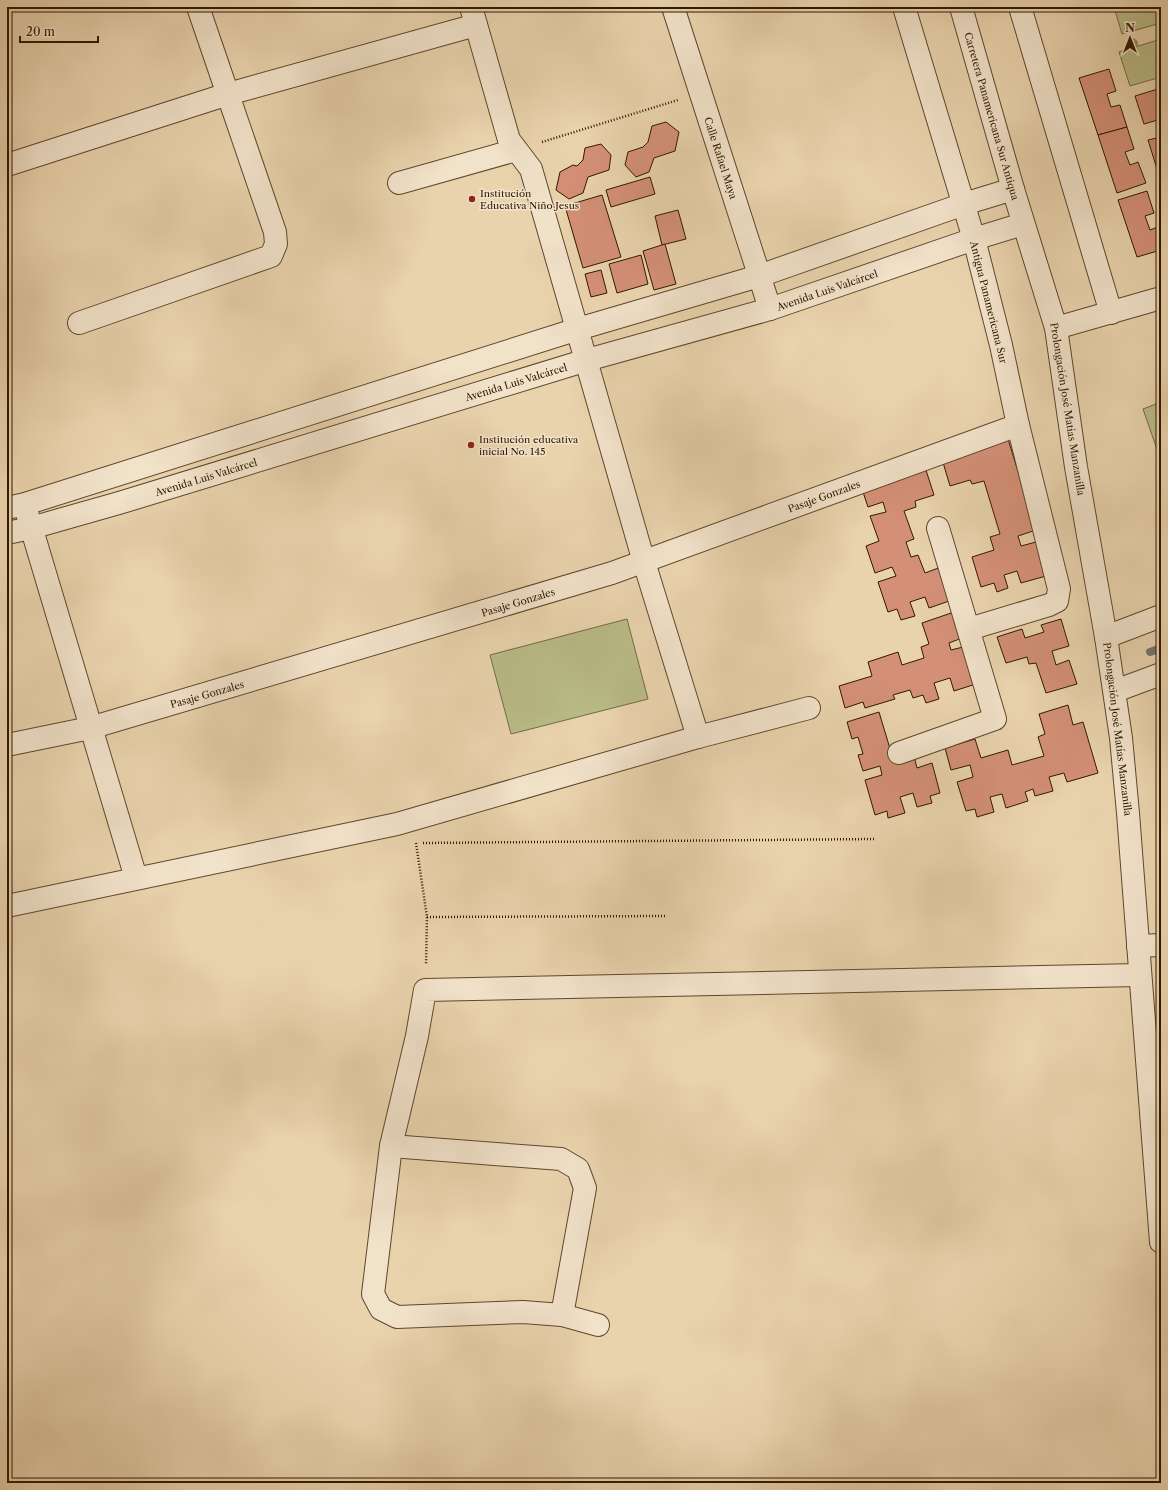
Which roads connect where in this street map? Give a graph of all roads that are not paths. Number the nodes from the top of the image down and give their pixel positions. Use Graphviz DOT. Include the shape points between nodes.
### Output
graph roads {
  1 [pos="198,7"];
  2 [pos="673,7"];
  3 [pos="904,7"];
  4 [pos="961,7"];
  5 [pos="1020,7"];
  6 [pos="474,16"];
  7 [pos="228,94"];
  8 [pos="516,150"];
  9 [pos="7,165"];
  10 [pos="399,183"];
  11 [pos="1013,189"];
  12 [pos="964,204"];
  13 [pos="1023,224"];
  14 [pos="974,239"];
  15 [pos="759,276"];
  16 [pos="1161,298"];
  17 [pos="770,309"];
  18 [pos="1111,313"];
  19 [pos="79,323"];
  20 [pos="1056,328"];
  21 [pos="578,329"];
  22 [pos="587,360"];
  23 [pos="1018,425"];
  24 [pos="16,506"];
  25 [pos="31,528"];
  26 [pos="938,528"];
  27 [pos="7,533"];
  28 [pos="644,562"];
  29 [pos="1161,616"];
  30 [pos="969,629"];
  31 [pos="1106,638"];
  32 [pos="1161,674"];
  33 [pos="1115,691"];
  34 [pos="809,708"];
  35 [pos="90,728"];
  36 [pos="698,737"];
  37 [pos="7,745"];
  38 [pos="899,753"];
  39 [pos="136,878"];
  40 [pos="7,906"];
  41 [pos="1161,945"];
  42 [pos="1138,946"];
  43 [pos="1140,975"];
  44 [pos="1153,1045"];
  45 [pos="391,1146"];
  46 [pos="1161,1242"];
  47 [pos="562,1315"];
  48 [pos="598,1325"];
  1 -- 7 [label="street"];
  2 -- 15 [label="street, Calle Rafael Maya"];
  3 -- 12 [label="street, Antigua Panamericana Sur"];
  4 -- 11 [label="street, Carretera Panamericana Sur Antiqua"];
  5 -- 18 [label="street"];
  6 -- 7 [label="street"];
  6 -- 8 [label="street" via="509,140"];
  7 -- 9 [label="street"];
  7 -- 19 [label="street" via="275,232 276,244 271,256"];
  8 -- 10 [label="street"];
  8 -- 21 [label="street" via="531,169"];
  11 -- 12 [label="street"];
  11 -- 13 [label="street, Carretera Panamericana Sur Antiqua"];
  12 -- 14 [label="street, Antigua Panamericana Sur"];
  12 -- 15 [label="street"];
  13 -- 14 [label="street, Avenida Luis Valcárcel"];
  13 -- 20 [label="street, Prolongación José Matías Manzanilla"];
  14 -- 17 [label="street, Avenida Luis Valcárcel"];
  14 -- 23 [label="street, Antigua Panamericana Sur"];
  15 -- 17 [label="street, Calle Rafael Maya"];
  15 -- 21 [label="street"];
  16 -- 18 [label="street"];
  17 -- 22 [label="street, Avenida Luis Valcárcel"];
  18 -- 20 [label="street"];
  20 -- 31 [label="street, Prolongación José Matías Manzanilla" via="1076,466"];
  21 -- 22 [label="street"];
  21 -- 24 [label="street"];
  22 -- 25 [label="street, Avenida Luis Valcárcel"];
  22 -- 28 [label="street"];
  23 -- 28 [label="street, Pasaje Gonzales"];
  23 -- 30 [label="street, Antigua Panamericana Sur" via="1059,589 1057,601"];
  24 -- 25 [label="street"];
  25 -- 27 [label="street, Avenida Luis Valcárcel"];
  25 -- 35 [label="street"];
  26 -- 30 [label="street"];
  28 -- 35 [label="street, Pasaje Gonzales"];
  28 -- 36 [label="street"];
  29 -- 31 [label="street"];
  30 -- 38 [label="street" via="995,719"];
  31 -- 33 [label="street, Prolongación José Matías Manzanilla"];
  32 -- 33 [label="street"];
  33 -- 42 [label="street, Prolongación José Matías Manzanilla"];
  34 -- 36 [label="street"];
  35 -- 37 [label="street, Pasaje Gonzales"];
  35 -- 39 [label="street"];
  36 -- 39 [label="street" via="397,824"];
  39 -- 40 [label="street"];
  41 -- 42 [label="street"];
  42 -- 43 [label="street, Prolongación José Matías Manzanilla"];
  43 -- 44 [label="street, Prolongación José Matías Manzanilla"];
  43 -- 45 [label="street" via="425,990"];
  44 -- 46 [label="street, Prolongación José Matías Manzanilla"];
  45 -- 47 [label="street" via="561,1159 578,1168 585,1188"];
  45 -- 47 [label="street" via="372,1294 381,1309 397,1317 522,1312"];
  47 -- 48 [label="street"];
}
